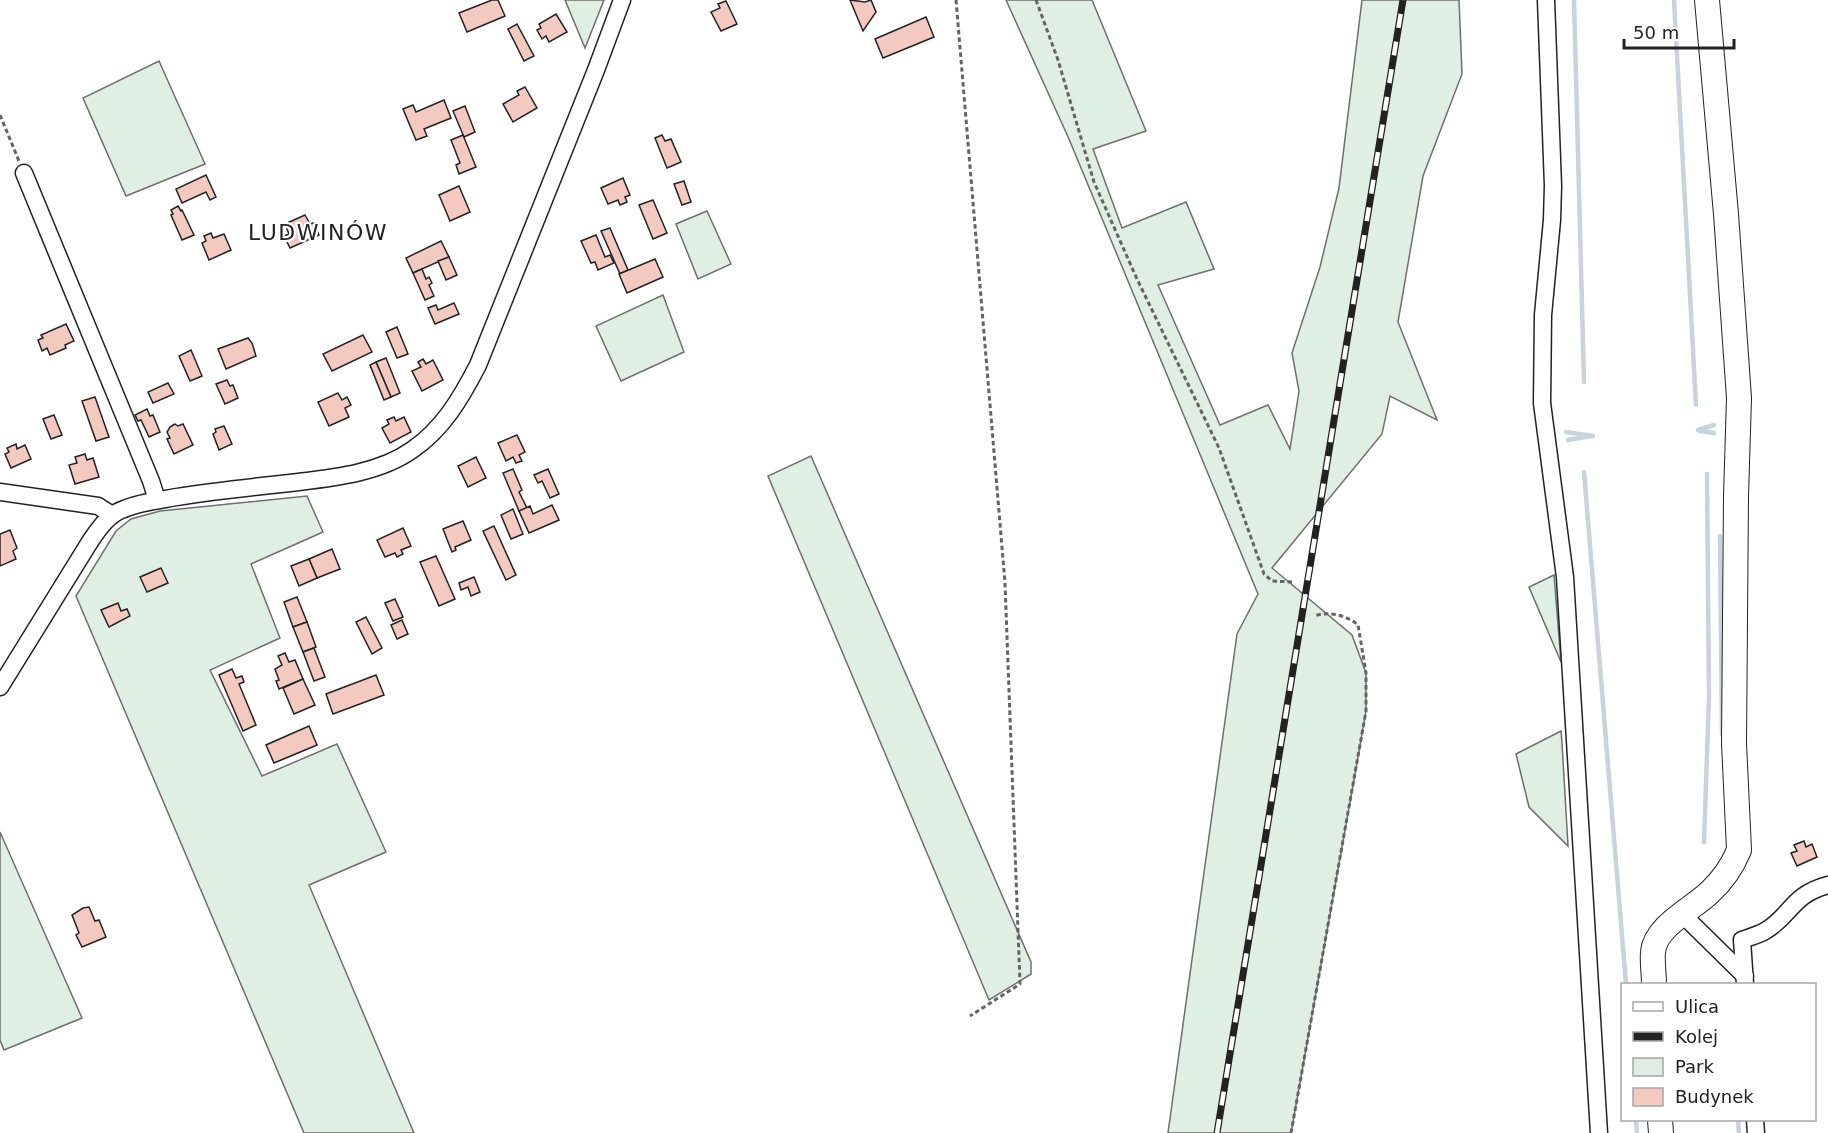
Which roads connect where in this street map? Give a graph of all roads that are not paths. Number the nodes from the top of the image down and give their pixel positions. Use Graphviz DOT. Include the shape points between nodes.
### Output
graph roads {
  1 [pos="622,0"];
  2 [pos="1546,0"];
  3 [pos="1707,0"];
  4 [pos="24,173"];
  5 [pos="0,492"];
  6 [pos="157,500"];
  7 [pos="112,515"];
  8 [pos="0,687"];
  9 [pos="1828,885"];
  10 [pos="1682,914"];
  11 [pos="1745,980"];
  12 [pos="1654,983"];
  13 [pos="1599,1133"];
  1 -- 6 [label="street" via="478,365 439,427 410,452 378,467 332,477"];
  2 -- 13 [label="street" via="1553,186 1542,337 1542,403 1566,588"];
  3 -- 10 [label="highway" via="1739,398 1734,732 1739,850 1726,875"];
  4 -- 6 [label="street"];
  5 -- 7 [label="street" via="98,506"];
  6 -- 7 [label="street"];
  7 -- 8 [label="street" via="100,526"];
  9 -- 11 [label="street" via="1799,898 1763,933 1742,940"];
  10 -- 11 [label="street"];
  10 -- 12 [label="highway" via="1663,931 1653,950"];
}
